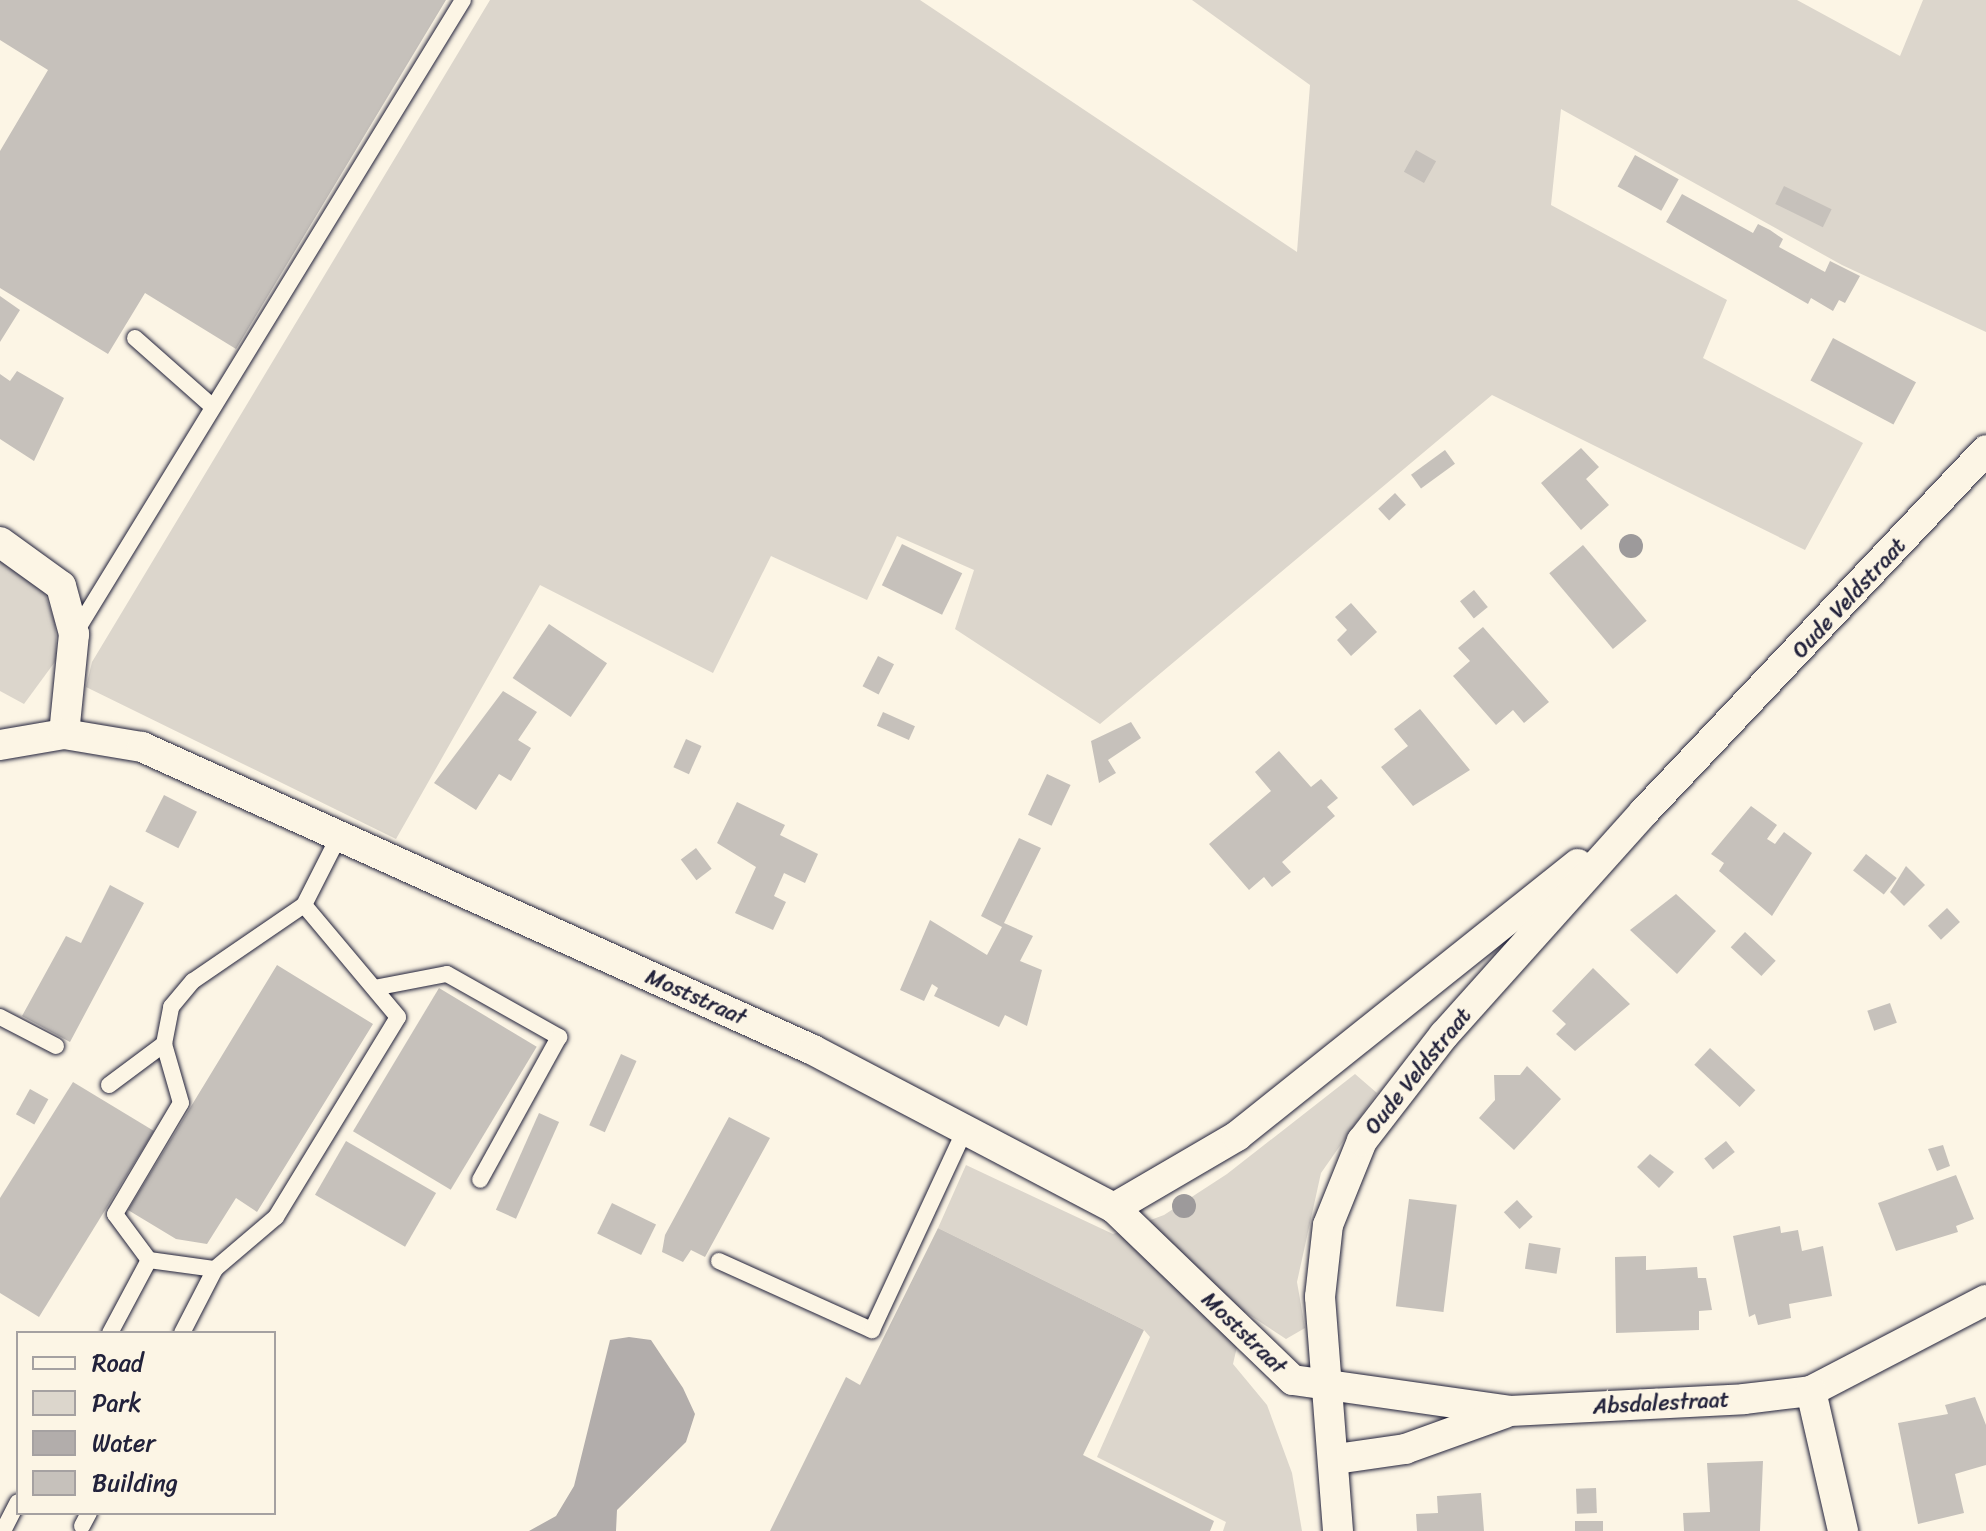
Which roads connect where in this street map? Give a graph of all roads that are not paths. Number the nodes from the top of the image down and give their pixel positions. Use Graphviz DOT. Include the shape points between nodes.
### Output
graph roads {
  1 [pos="463,0"];
  2 [pos="135,338"];
  3 [pos="213,407"];
  4 [pos="1986,450"];
  5 [pos="0,542"];
  6 [pos="74,634"];
  7 [pos="64,734"];
  8 [pos="0,745"];
  9 [pos="1644,812"];
  10 [pos="339,836"];
  11 [pos="304,905"];
  12 [pos="374,988"];
  13 [pos="0,1017"];
  14 [pos="164,1044"];
  15 [pos="56,1046"];
  16 [pos="109,1085"];
  17 [pos="965,1130"];
  18 [pos="480,1180"];
  19 [pos="1114,1208"];
  20 [pos="149,1260"];
  21 [pos="719,1261"];
  22 [pos="215,1269"];
  23 [pos="1986,1300"];
  24 [pos="111,1331"];
  25 [pos="183,1331"];
  26 [pos="1329,1385"];
  27 [pos="1811,1391"];
  28 [pos="1510,1411"];
  29 [pos="1336,1459"];
  30 [pos="16,1506"];
  31 [pos="4,1529"];
  32 [pos="1338,1531"];
  33 [pos="1843,1531"];
  1 -- 3 [label="lane"];
  2 -- 3 [label="lane"];
  3 -- 6 [label="lane"];
  4 -- 9 [label="street, Oude Veldstraat"];
  5 -- 6 [label="street" via="61,586"];
  6 -- 7 [label="street"];
  7 -- 8 [label="street, Moststraat"];
  7 -- 10 [label="street, Moststraat" via="142,747"];
  9 -- 19 [label="street, Oude Veldstraat" via="1237,1136"];
  9 -- 26 [label="street, Oude Veldstraat" via="1444,1035 1362,1141 1328,1225 1320,1297"];
  10 -- 11 [label="lane"];
  10 -- 17 [label="street, Moststraat" via="813,1050"];
  11 -- 12 [label="lane"];
  11 -- 14 [label="lane" via="193,981 171,1007"];
  12 -- 18 [label="lane" via="447,974 559,1037"];
  12 -- 22 [label="lane" via="398,1017 276,1217"];
  13 -- 15 [label="lane"];
  14 -- 16 [label="lane"];
  14 -- 20 [label="lane" via="181,1103 115,1214"];
  17 -- 19 [label="street, Moststraat"];
  17 -- 21 [label="lane" via="872,1330"];
  19 -- 26 [label="street, Moststraat" via="1293,1380"];
  20 -- 22 [label="lane"];
  20 -- 24 [label="lane"];
  22 -- 25 [label="lane"];
  23 -- 27 [label="street, Absdalestraat"];
  26 -- 28 [label="street, Absdalestraat"];
  26 -- 29 [label="street, Oude Veldstraat"];
  27 -- 28 [label="street, Absdalestraat"];
  27 -- 33 [label="street"];
  28 -- 29 [label="street, Absdalestraat" via="1405,1449"];
  29 -- 32 [label="street, Oude Veldstraat"];
  30 -- 31 [label="lane"];
}
